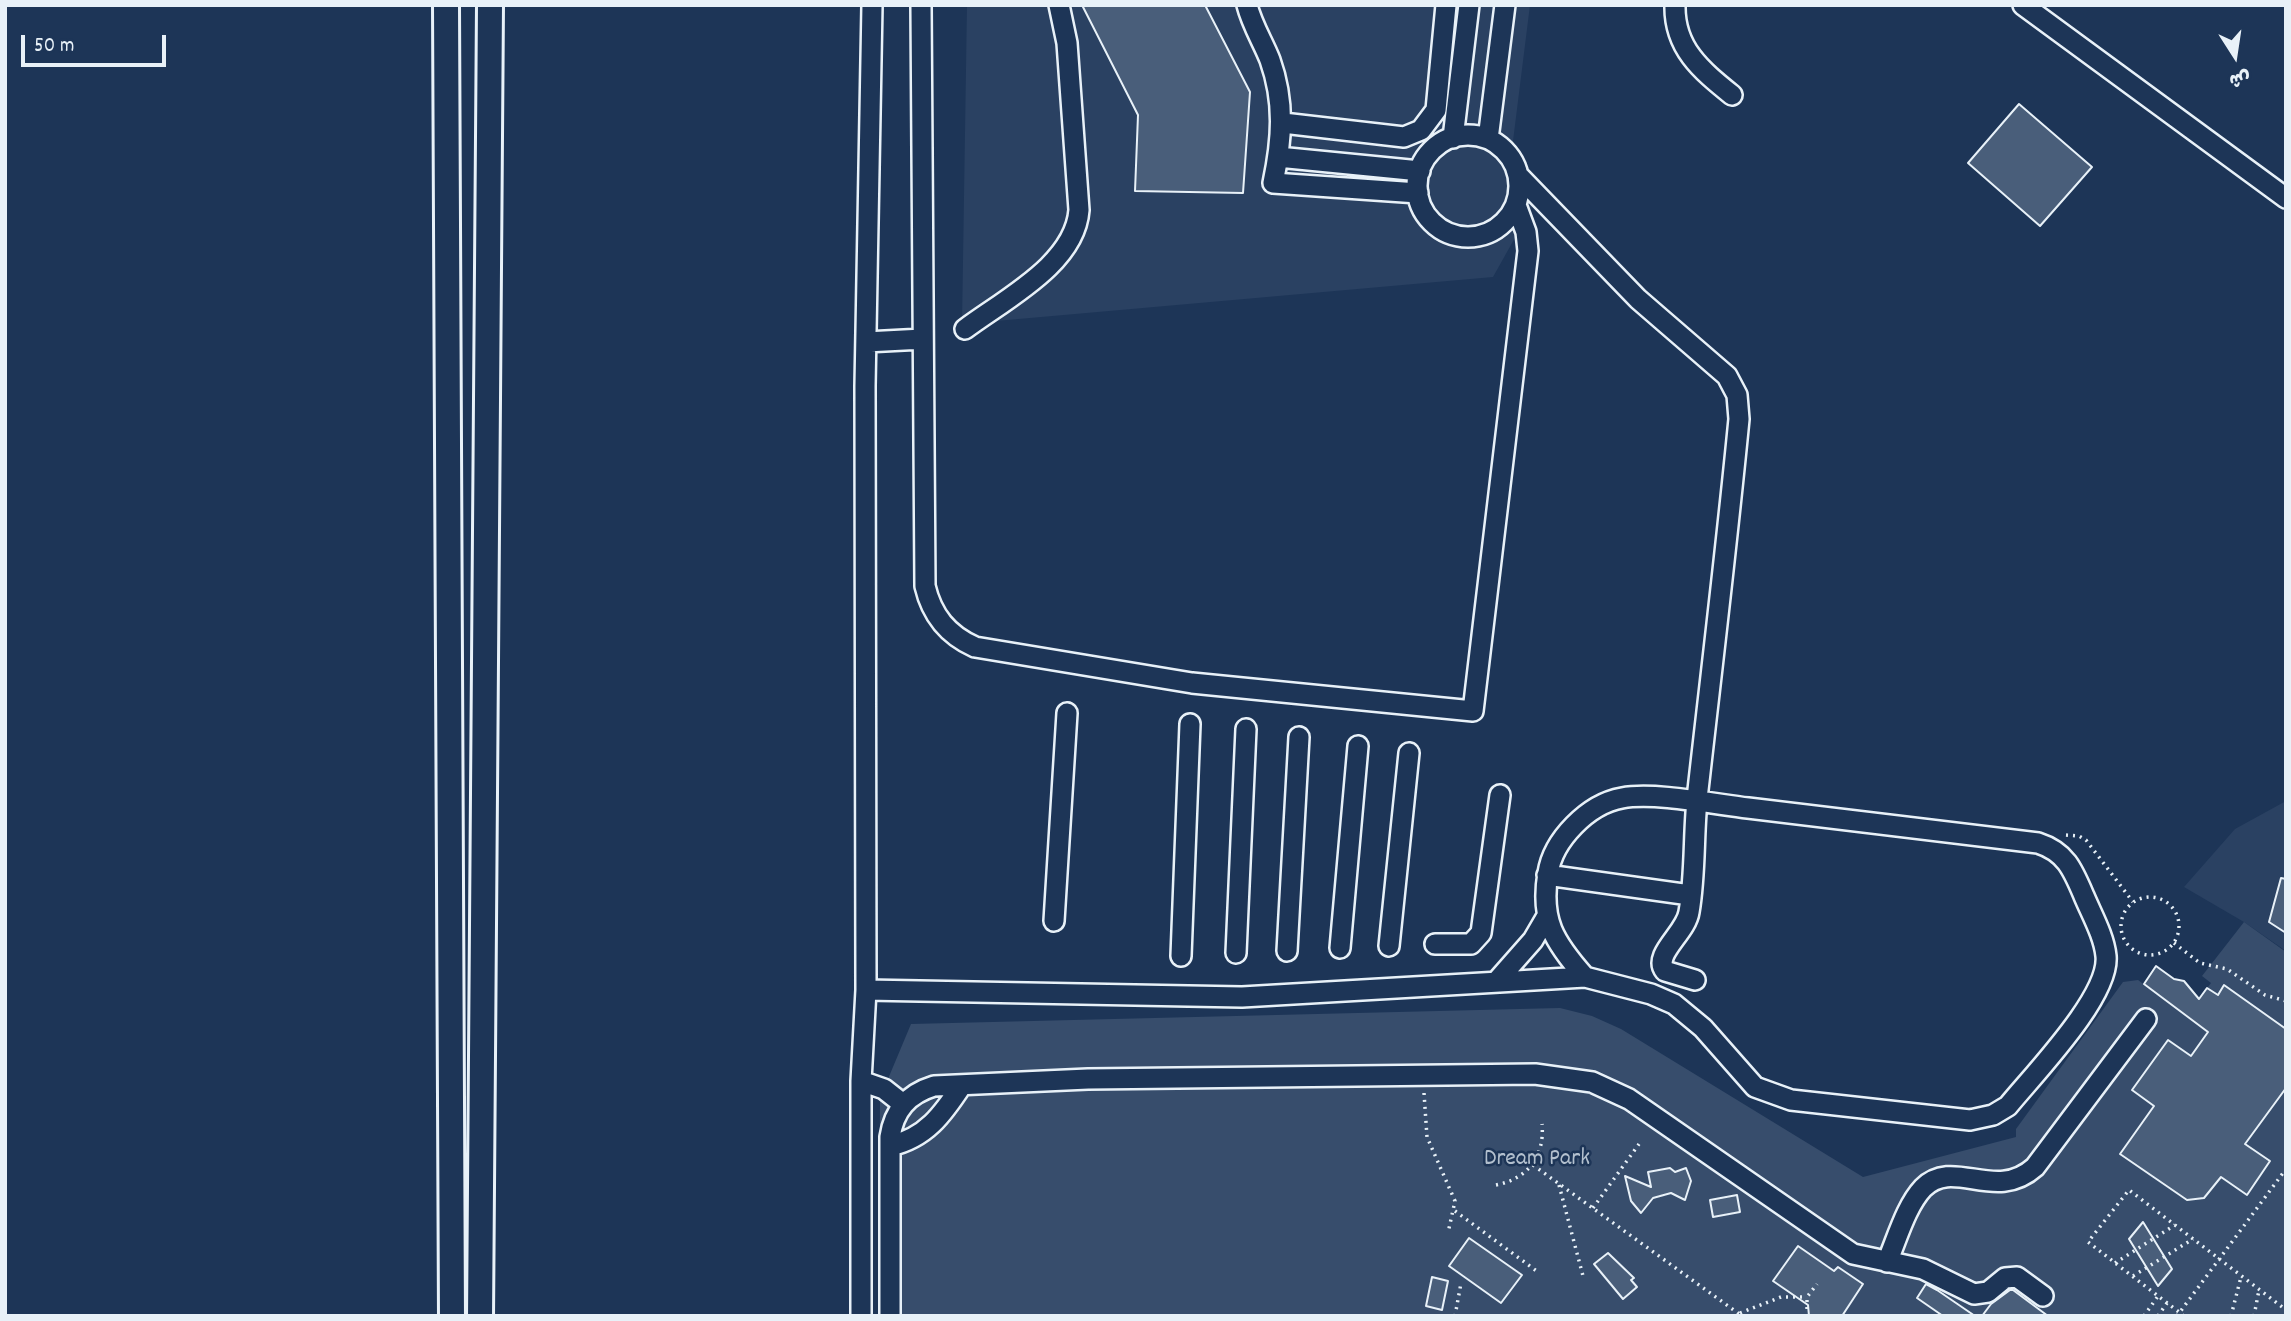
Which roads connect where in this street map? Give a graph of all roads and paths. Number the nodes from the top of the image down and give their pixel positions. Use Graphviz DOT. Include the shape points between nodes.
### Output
graph roads {
  1 [pos="446,5"];
  2 [pos="490,5"];
  3 [pos="872,5"];
  4 [pos="921,5"];
  5 [pos="1059,5"];
  6 [pos="1247,5"];
  7 [pos="1446,5"];
  8 [pos="1469,5"];
  9 [pos="1504,5"];
  10 [pos="1675,5"];
  11 [pos="2023,5"];
  12 [pos="1732,95"];
  13 [pos="1283,123"];
  14 [pos="1453,138"];
  15 [pos="1488,139"];
  16 [pos="1278,157"];
  17 [pos="1420,171"];
  18 [pos="1519,176"];
  19 [pos="1418,193"];
  20 [pos="2286,198"];
  21 [pos="1516,205"];
  22 [pos="965,329"];
  23 [pos="923,339"];
  24 [pos="866,342"];
  25 [pos="1067,713"];
  26 [pos="1190,724"];
  27 [pos="1246,729"];
  28 [pos="1299,737"];
  29 [pos="1358,746"];
  30 [pos="1409,753"];
  31 [pos="1500,795"];
  32 [pos="1696,802"];
  33 [pos="2052,847"];
  34 [pos="1547,875"];
  35 [pos="1690,895"];
  36 [pos="2133,902"];
  37 [pos="1547,916"];
  38 [pos="1054,921"];
  39 [pos="2174,943"];
  40 [pos="1435,944"];
  41 [pos="1389,946"];
  42 [pos="1340,948"];
  43 [pos="1287,951"];
  44 [pos="1236,953"];
  45 [pos="1181,956"];
  46 [pos="1584,977"];
  47 [pos="1695,980"];
  48 [pos="1496,982"];
  49 [pos="866,990"];
  50 [pos="2286,1000"];
  51 [pos="2146,1019"];
  52 [pos="1423,1077"];
  53 [pos="861,1081"];
  54 [pos="962,1085"];
  55 [pos="903,1104"];
  56 [pos="1542,1125"];
  57 [pos="1639,1144"];
  58 [pos="890,1146"];
  59 [pos="1533,1165"];
  60 [pos="2286,1169"];
  61 [pos="1558,1183"];
  62 [pos="1496,1185"];
  63 [pos="1593,1208"];
  64 [pos="1455,1211"];
  65 [pos="2175,1225"];
  66 [pos="1448,1233"];
  67 [pos="2193,1239"];
  68 [pos="2219,1259"];
  69 [pos="1887,1262"];
  70 [pos="2115,1263"];
  71 [pos="1538,1272"];
  72 [pos="1583,1276"];
  73 [pos="2133,1276"];
  74 [pos="2241,1276"];
  75 [pos="1461,1283"];
  76 [pos="1817,1284"];
  77 [pos="2259,1290"];
  78 [pos="2043,1296"];
  79 [pos="2158,1296"];
  80 [pos="1807,1297"];
  81 [pos="2167,1303"];
  82 [pos="2286,1310"];
  83 [pos="2178,1314"];
  84 [pos="1741,1315"];
  85 [pos="452,1316"];
  86 [pos="480,1316"];
  87 [pos="861,1316"];
  88 [pos="890,1316"];
  89 [pos="1455,1316"];
  90 [pos="1807,1316"];
  91 [pos="2144,1316"];
  92 [pos="2158,1316"];
  93 [pos="2184,1316"];
  94 [pos="2231,1316"];
  95 [pos="2254,1316"];
  1 -- 85 [label="main road"];
  2 -- 86 [label="main road"];
  3 -- 24 [label="street"];
  4 -- 23 [label="street"];
  5 -- 22 [label="street" via="1067,43 1079,210 1076,230 1067,249 1052,264"];
  6 -- 13 [label="street" via="1276,78"];
  7 -- 13 [label="street" via="1436,110 1421,130 1404,137"];
  8 -- 14 [label="street"];
  9 -- 15 [label="street"];
  10 -- 12 [label="street" via="1678,32 1688,54"];
  11 -- 20 [label="street"];
  13 -- 16 [label="street"];
  14 -- 15 [label="street"];
  14 -- 17 [label="street" via="1427,156"];
  15 -- 18 [label="street" via="1503,148"];
  16 -- 17 [label="street"];
  16 -- 19 [label="street" via="1273,183"];
  17 -- 19 [label="street"];
  18 -- 21 [label="street"];
  18 -- 32 [label="street" via="1629,290 1720,368 1737,395 1738,426"];
  19 -- 21 [label="street" via="1430,220 1454,236 1484,235 1503,223"];
  21 -- 23 [label="street" via="1528,251 1473,711 1192,683 975,647 951,633 934,612 925,586"];
  23 -- 24 [label="street"];
  24 -- 49 [label="street"];
  25 -- 38 [label="street"];
  26 -- 45 [label="street"];
  27 -- 44 [label="street"];
  28 -- 43 [label="street"];
  29 -- 42 [label="street"];
  30 -- 41 [label="street"];
  31 -- 40 [label="street" via="1481,933 1471,944"];
  32 -- 33 [label="street"];
  32 -- 34 [label="street" via="1628,797 1606,803 1559,840"];
  32 -- 35 [label="street"];
  33 -- 36 [label="path" via="2063,836 2086,840"];
  33 -- 46 [label="street" via="2073,868 2102,940 2104,978 2094,999 2008,1106 1982,1118 1804,1101 1767,1093 1744,1077 1703,1028 1674,1004"];
  34 -- 35 [label="street"];
  34 -- 37 [label="street"];
  35 -- 47 [label="street" via="1684,926 1660,962 1665,971"];
  36 -- 39 [label="path" via="2151,897 2168,902 2180,926"];
  36 -- 39 [label="path" via="2123,917 2127,943 2150,955"];
  37 -- 46 [label="street" via="1558,945"];
  37 -- 48 [label="street" via="1533,940"];
  39 -- 50 [label="path" via="2200,963 2227,969 2260,992"];
  46 -- 48 [label="street"];
  48 -- 49 [label="street" via="1242,998"];
  49 -- 53 [label="street"];
  51 -- 69 [label="street" via="2035,1167 2020,1178 2000,1183 1954,1176 1930,1182 1914,1201"];
  52 -- 54 [label="street" via="1088,1079"];
  52 -- 64 [label="path" via="1427,1137 1453,1192"];
  52 -- 69 [label="street" via="1554,1074 1611,1090 1843,1249"];
  53 -- 55 [label="street" via="884,1089"];
  53 -- 87 [label="street"];
  54 -- 55 [label="street" via="922,1090"];
  54 -- 58 [label="street" via="928,1130"];
  55 -- 58 [label="street" via="892,1125"];
  56 -- 59 [label="path" via="1542,1146"];
  57 -- 63 [label="path"];
  58 -- 88 [label="street"];
  59 -- 61 [label="path"];
  59 -- 62 [label="path" via="1516,1179"];
  60 -- 68 [label="path"];
  61 -- 63 [label="path"];
  61 -- 72 [label="path"];
  63 -- 84 [label="path"];
  64 -- 66 [label="path"];
  64 -- 71 [label="path"];
  65 -- 67 [label="path"];
  65 -- 70 [label="path"];
  65 -- 70 [label="path" via="2129,1190 2088,1242"];
  67 -- 68 [label="path"];
  67 -- 73 [label="path"];
  68 -- 74 [label="path"];
  68 -- 83 [label="path"];
  69 -- 78 [label="street" via="1935,1274 1974,1294 2017,1277"];
  70 -- 73 [label="path"];
  73 -- 79 [label="path"];
  74 -- 77 [label="path"];
  74 -- 94 [label="path"];
  75 -- 89 [label="path"];
  76 -- 80 [label="path"];
  77 -- 82 [label="path"];
  77 -- 95 [label="path"];
  79 -- 81 [label="path"];
  79 -- 91 [label="path"];
  80 -- 84 [label="path" via="1782,1297"];
  80 -- 90 [label="path"];
  81 -- 83 [label="path"];
  81 -- 92 [label="path"];
  83 -- 93 [label="path"];
}
